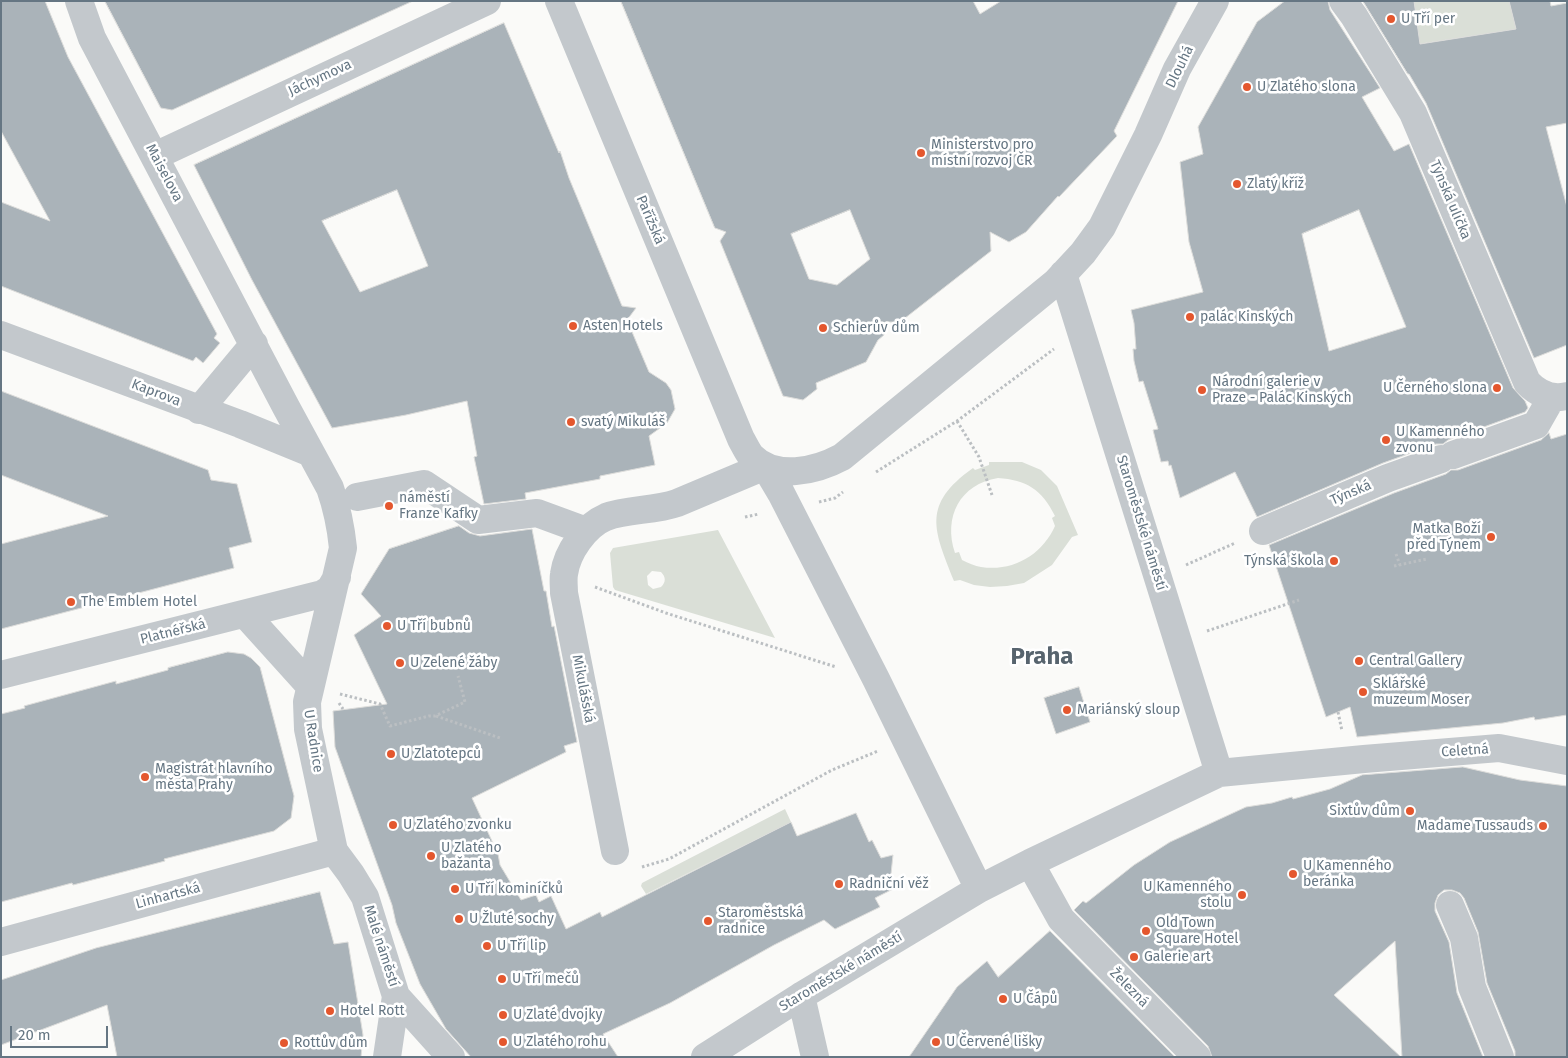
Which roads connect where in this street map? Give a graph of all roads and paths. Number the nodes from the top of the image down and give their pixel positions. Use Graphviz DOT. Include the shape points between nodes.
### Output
graph roads {
  1 [pos="79,1"];
  2 [pos="486,1"];
  3 [pos="559,1"];
  4 [pos="1215,1"];
  5 [pos="1343,1"];
  6 [pos="155,156"];
  7 [pos="1063,274"];
  8 [pos="1,335"];
  9 [pos="254,344"];
  10 [pos="1060,345"];
  11 [pos="1559,396"];
  12 [pos="199,410"];
  13 [pos="958,421"];
  14 [pos="311,453"];
  15 [pos="765,466"];
  16 [pos="870,476"];
  17 [pos="848,489"];
  18 [pos="992,495"];
  19 [pos="357,497"];
  20 [pos="811,504"];
  21 [pos="586,531"];
  22 [pos="1263,531"];
  23 [pos="1396,554"];
  24 [pos="1428,559"];
  25 [pos="1400,565"];
  26 [pos="1394,566"];
  27 [pos="337,577"];
  28 [pos="1158,578"];
  29 [pos="592,586"];
  30 [pos="1299,600"];
  31 [pos="245,614"];
  32 [pos="1178,640"];
  33 [pos="839,668"];
  34 [pos="1,675"];
  35 [pos="458,676"];
  36 [pos="322,689"];
  37 [pos="338,701"];
  38 [pos="343,709"];
  39 [pos="435,716"];
  40 [pos="500,738"];
  41 [pos="905,739"];
  42 [pos="1361,759"];
  43 [pos="1567,761"];
  44 [pos="1219,773"];
  45 [pos="334,851"];
  46 [pos="615,851"];
  47 [pos="1030,863"];
  48 [pos="979,889"];
  49 [pos="365,897"];
  50 [pos="1450,905"];
  51 [pos="1,942"];
  52 [pos="396,996"];
  53 [pos="801,996"];
  54 [pos="1186,1052"];
  55 [pos="388,1057"];
  56 [pos="451,1057"];
  57 [pos="705,1057"];
  58 [pos="815,1057"];
  59 [pos="1500,1057"];
  1 -- 6 [label="street, Maiselova" via="92,38"];
  2 -- 6 [label="street, Jáchymova"];
  3 -- 15 [label="street, Pařížská" via="741,439 752,456"];
  4 -- 7 [label="street, Dlouhá" via="1177,69 1102,227"];
  5 -- 11 [label="street, Týnská ulička" via="1413,113 1527,382 1533,389"];
  6 -- 9 [label="street, Maiselova"];
  7 -- 15 [label="street" via="842,458 809,470 777,470"];
  7 -- 28 [label="street, Staroměstské náměstí"];
  8 -- 12 [label="street, Kaprova"];
  9 -- 12 [label="street"];
  9 -- 14 [label="street, Maiselova"];
  10 -- 13 [label="path"];
  11 -- 22 [label="street, Týnská" via="1536,425 1371,485"];
  12 -- 14 [label="street, Kaprova"];
  13 -- 16 [label="path"];
  13 -- 18 [label="path" via="979,457"];
  14 -- 27 [label="street" via="330,488 342,533 343,548"];
  15 -- 21 [label="street" via="677,502 606,517"];
  15 -- 41 [label="street"];
  17 -- 20 [label="path" via="835,498"];
  19 -- 21 [label="street" via="424,484 478,520 537,513"];
  21 -- 46 [label="street, Mikulášská" via="567,562 564,593"];
  22 -- 28 [label="path"];
  23 -- 25 [label="path"];
  24 -- 25 [label="path"];
  25 -- 26 [label="path"];
  27 -- 31 [label="street, Platnéřská" via="330,589 322,594"];
  27 -- 36 [label="street, U Radnice"];
  28 -- 32 [label="street, Staroměstské náměstí"];
  29 -- 33 [label="path"];
  30 -- 32 [label="path"];
  31 -- 34 [label="street, Platnéřská"];
  31 -- 36 [label="street"];
  32 -- 44 [label="street, Staroměstské náměstí"];
  35 -- 39 [label="path" via="465,702"];
  36 -- 39 [label="path" via="380,704 390,726"];
  36 -- 45 [label="street, U Radnice" via="307,702 308,729"];
  37 -- 38 [label="path"];
  39 -- 40 [label="path"];
  41 -- 46 [label="path" via="832,770 669,859 633,869 622,862"];
  41 -- 48 [label="street"];
  42 -- 43 [label="street, Celetná" via="1499,748"];
  42 -- 44 [label="street, Staroměstské náměstí"];
  44 -- 47 [label="street, Staroměstské náměstí"];
  45 -- 49 [label="street, U Radnice"];
  45 -- 51 [label="street, Linhartská"];
  47 -- 48 [label="street, Staroměstské náměstí"];
  47 -- 54 [label="street, Železná" via="1061,919"];
  48 -- 53 [label="street, Staroměstské náměstí"];
  49 -- 52 [label="street, Malé náměstí"];
  50 -- 59 [label="street" via="1464,938 1472,986"];
  52 -- 55 [label="street, Malé náměstí"];
  52 -- 56 [label="street, Malé náměstí"];
  53 -- 57 [label="street, Staroměstské náměstí"];
  53 -- 58 [label="street"];
}
